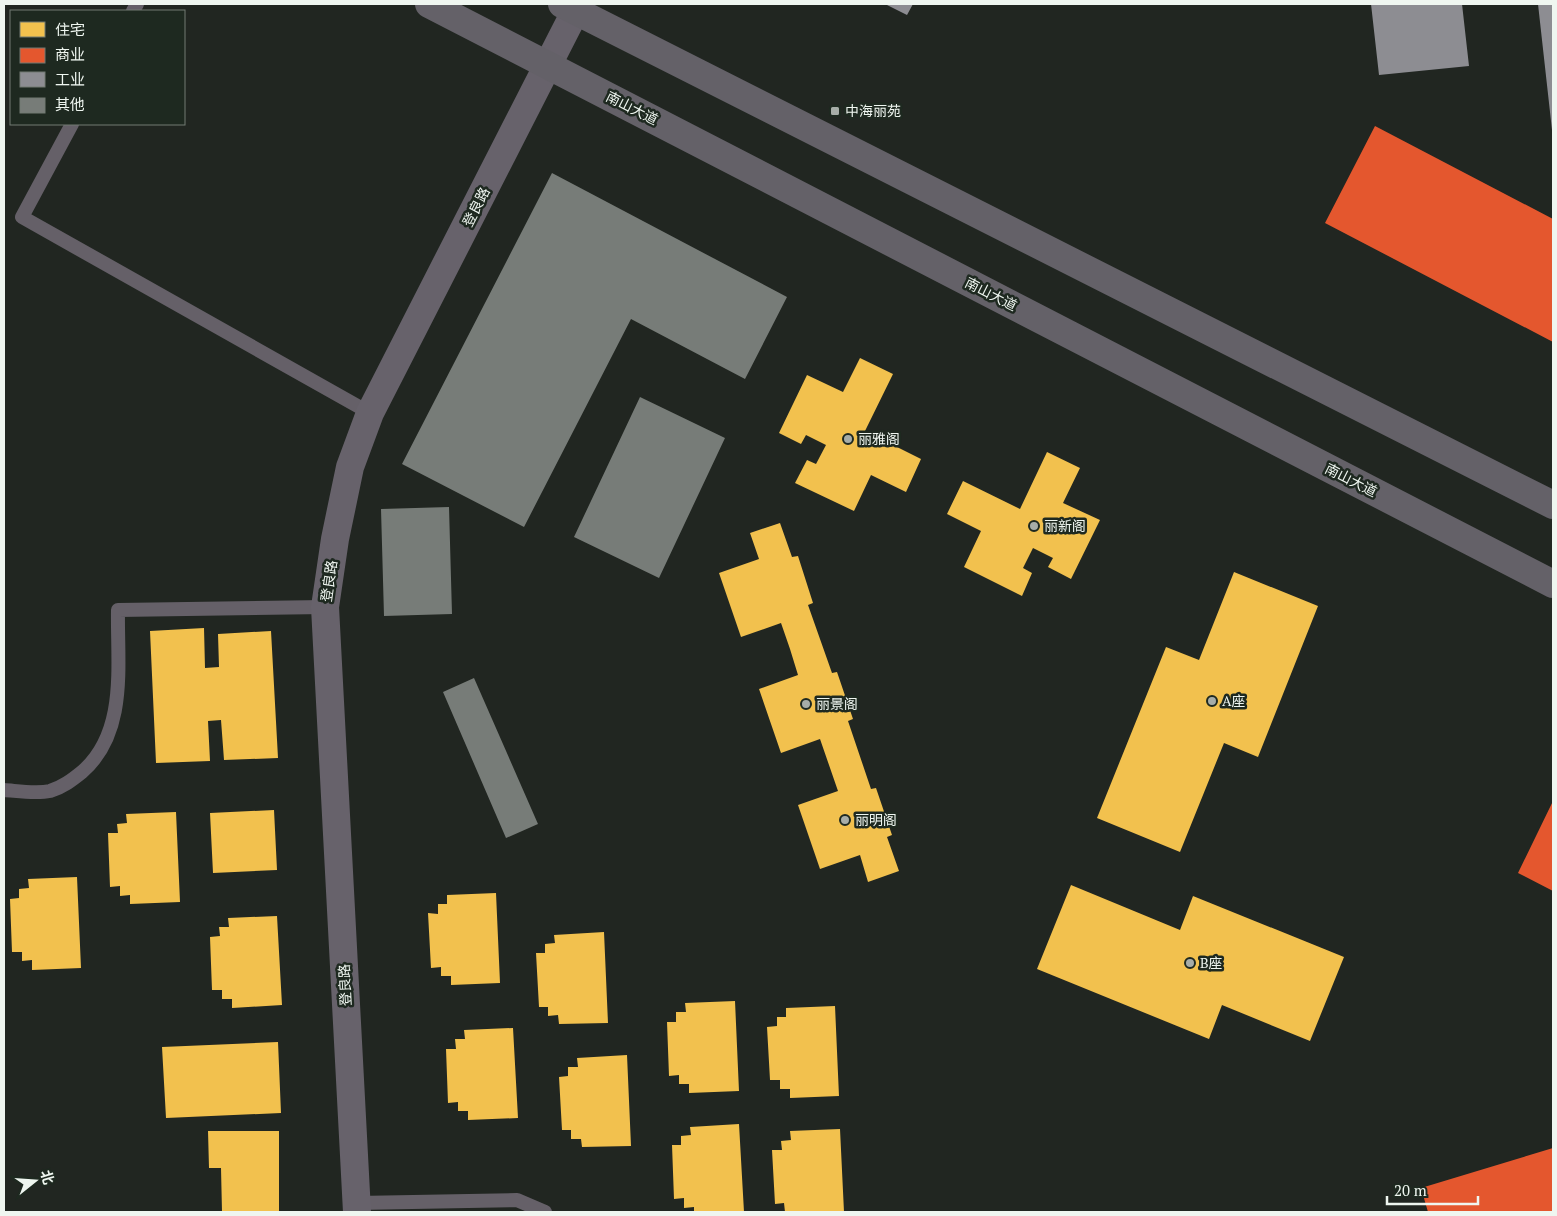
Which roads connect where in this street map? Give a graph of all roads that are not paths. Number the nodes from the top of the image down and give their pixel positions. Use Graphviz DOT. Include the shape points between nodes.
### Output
graph roads {
  1 [pos="429,4"];
  2 [pos="572,6"];
  3 [pos="548,64"];
  4 [pos="71,125"];
  5 [pos="370,413"];
  6 [pos="1553,505"];
  7 [pos="1553,584"];
  8 [pos="325,607"];
  9 [pos="4,790"];
  10 [pos="357,1208"];
  11 [pos="545,1212"];
  1 -- 3 [label="main road, 南山大道"];
  2 -- 3 [label="main road, 登良路"];
  2 -- 6 [label="main road"];
  3 -- 5 [label="main road, 登良路"];
  3 -- 7 [label="main road, 南山大道"];
  4 -- 5 [label="lane" via="22,217"];
  5 -- 8 [label="main road, 登良路" via="350,467 334,539"];
  8 -- 9 [label="lane" via="118,610 116,713 109,737 90,764 68,783 48,791"];
  8 -- 10 [label="main road, 登良路"];
  10 -- 11 [label="lane" via="517,1200"];
}
